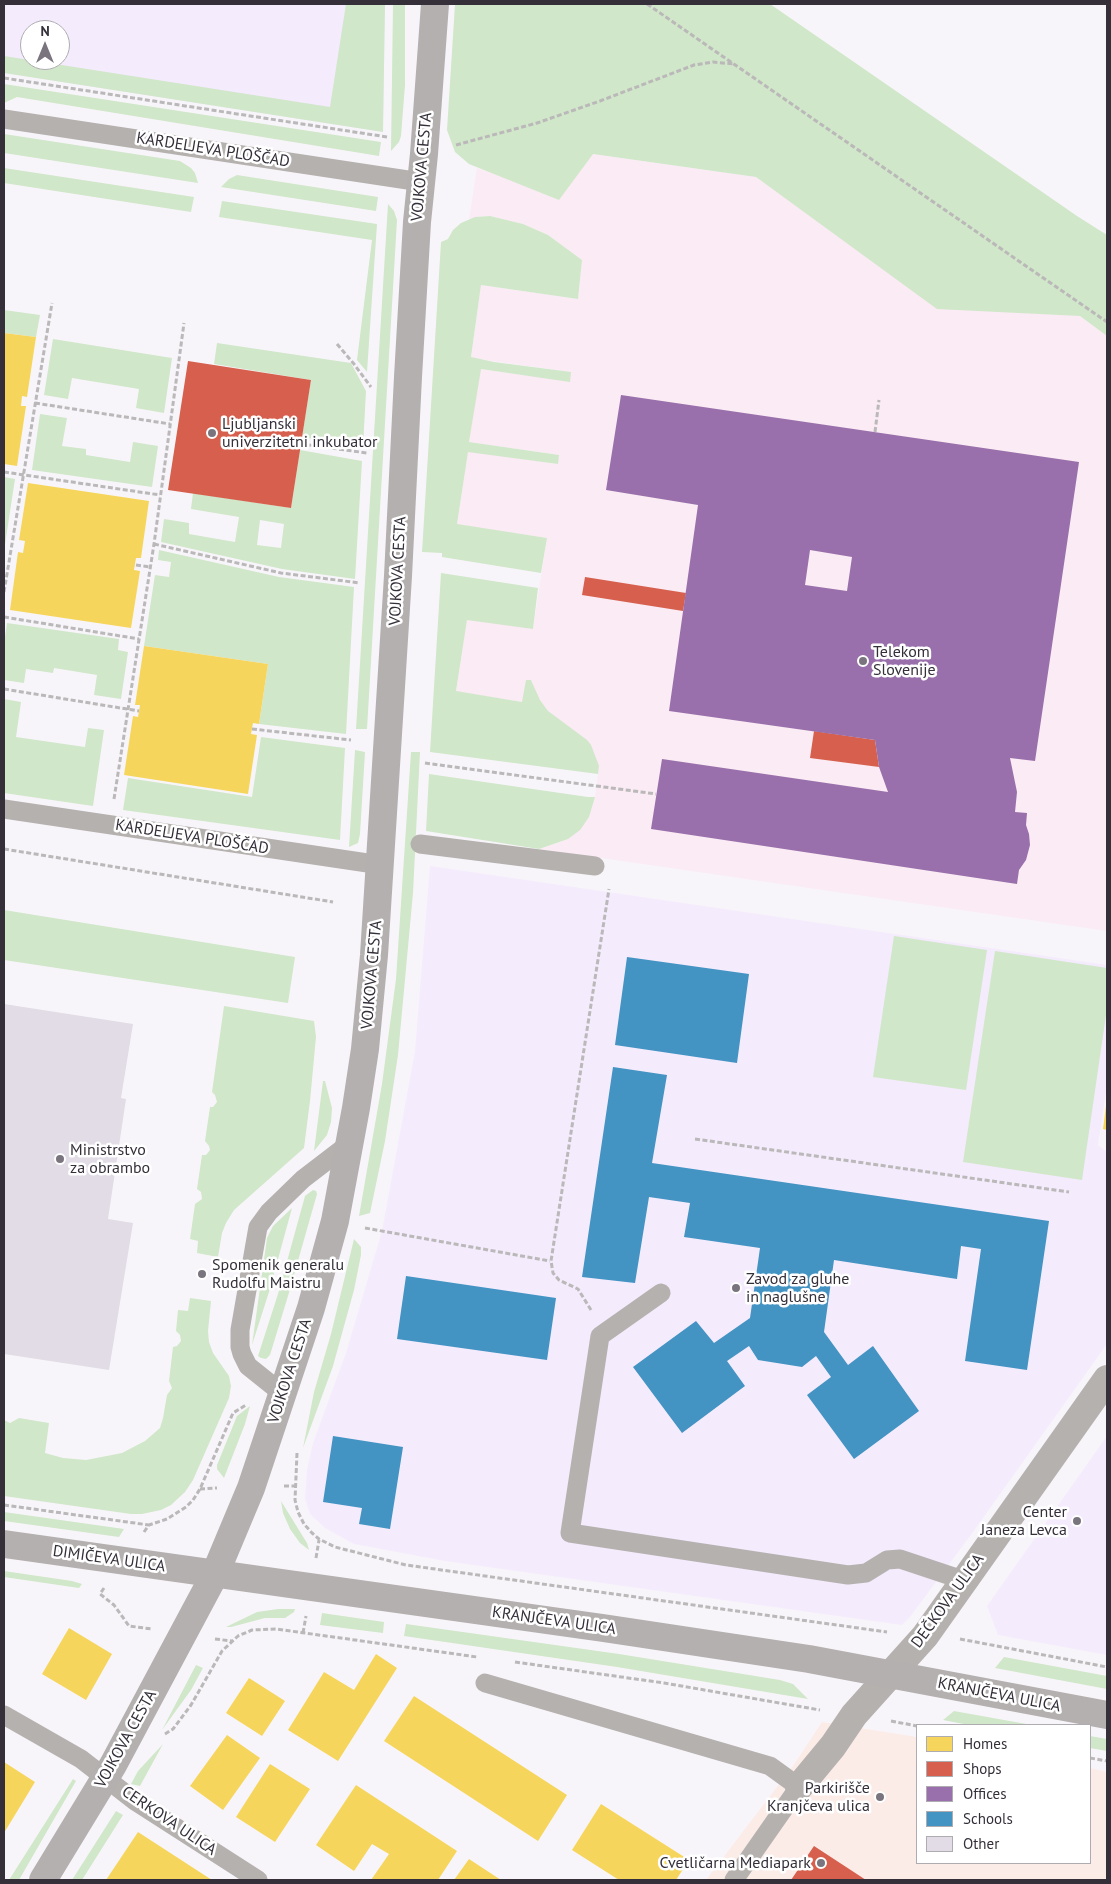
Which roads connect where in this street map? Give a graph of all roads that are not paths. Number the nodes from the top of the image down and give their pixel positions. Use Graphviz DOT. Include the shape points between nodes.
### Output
graph roads {
  1 [pos="435,4"];
  2 [pos="4,119"];
  3 [pos="421,182"];
  4 [pos="4,809"];
  5 [pos="420,844"];
  6 [pos="381,865"];
  7 [pos="595,866"];
  8 [pos="350,1143"];
  9 [pos="661,1293"];
  10 [pos="1107,1379"];
  11 [pos="283,1394"];
  12 [pos="4,1544"];
  13 [pos="215,1574"];
  14 [pos="964,1580"];
  15 [pos="891,1675"];
  16 [pos="485,1683"];
  17 [pos="4,1715"];
  18 [pos="1107,1715"];
  19 [pos="105,1777"];
  20 [pos="799,1787"];
  21 [pos="43,1880"];
  22 [pos="258,1880"];
  23 [pos="734,1880"];
  1 -- 3 [label="street, VOJKOVA CESTA"];
  2 -- 3 [label="lane, KARDELJEVA PLOŠČAD"];
  3 -- 6 [label="street, VOJKOVA CESTA"];
  4 -- 6 [label="lane, KARDELJEVA PLOŠČAD"];
  5 -- 7 [label="lane"];
  6 -- 8 [label="street, VOJKOVA CESTA" via="365,1049"];
  8 -- 11 [label="street, VOJKOVA CESTA" via="335,1221"];
  8 -- 11 [label="lane" via="303,1179 268,1212 258,1227 240,1330 240,1347 248,1366"];
  9 -- 14 [label="lane" via="600,1336 570,1533 848,1575 866,1573 887,1560 900,1559"];
  10 -- 14 [label="street, DEČKOVA ULICA"];
  11 -- 13 [label="street, VOJKOVA CESTA" via="252,1488"];
  12 -- 13 [label="street, DIMIČEVA ULICA"];
  13 -- 15 [label="street, KRANJČEVA ULICA" via="604,1628"];
  13 -- 19 [label="street, VOJKOVA CESTA"];
  14 -- 15 [label="street, DEČKOVA ULICA" via="925,1636"];
  15 -- 18 [label="street, KRANJČEVA ULICA"];
  15 -- 20 [label="street" via="854,1715"];
  16 -- 20 [label="lane" via="770,1766"];
  17 -- 19 [label="lane, CERKOVA ULICA" via="81,1759"];
  19 -- 21 [label="street, VOJKOVA CESTA"];
  19 -- 22 [label="lane, CERKOVA ULICA" via="135,1801"];
  20 -- 23 [label="lane"];
}
